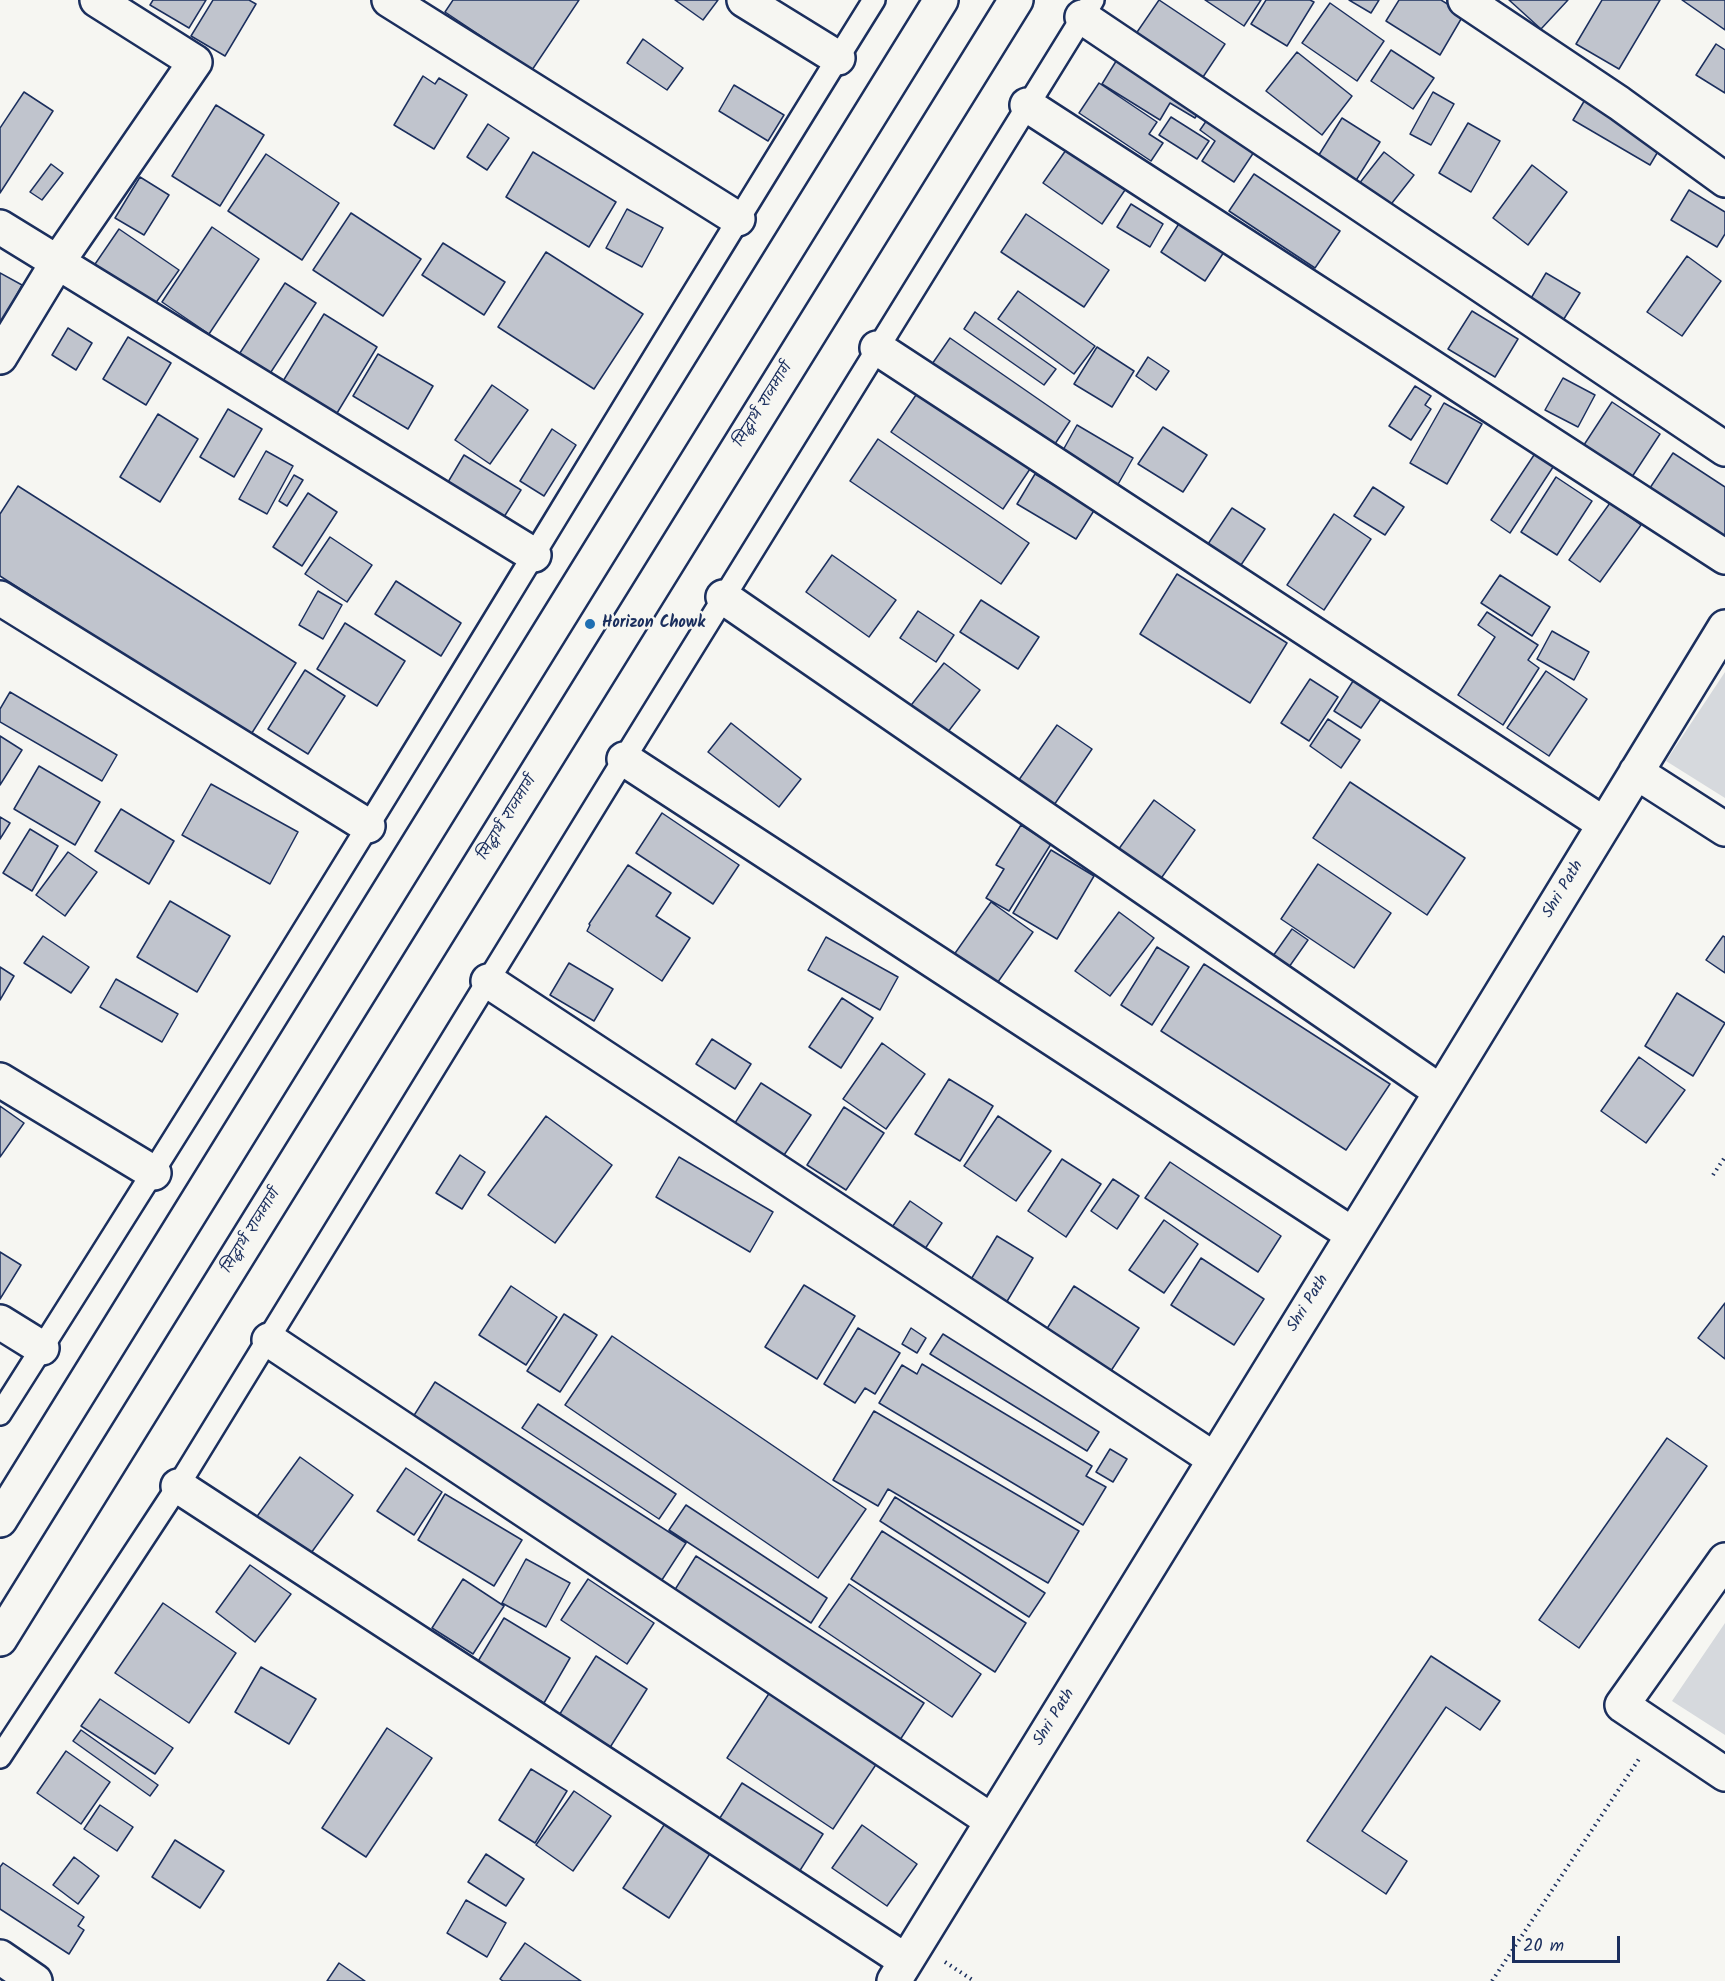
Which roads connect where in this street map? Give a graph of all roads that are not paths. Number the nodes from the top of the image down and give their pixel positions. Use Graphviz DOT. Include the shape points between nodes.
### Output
graph roads {
  1 [pos="97,0"];
  2 [pos="389,0"];
  3 [pos="744,0"];
  4 [pos="874,0"];
  5 [pos="941,0"];
  6 [pos="1016,0"];
  7 [pos="1465,0"];
  8 [pos="1087,8"];
  9 [pos="838,58"];
  10 [pos="1027,105"];
  11 [pos="1725,180"];
  12 [pos="738,219"];
  13 [pos="0,227"];
  14 [pos="57,263"];
  15 [pos="877,348"];
  16 [pos="0,357"];
  17 [pos="1725,449"];
  18 [pos="534,555"];
  19 [pos="1725,557"];
  20 [pos="723,597"];
  21 [pos="0,598"];
  22 [pos="1725,627"];
  23 [pos="624,759"];
  24 [pos="1636,772"];
  25 [pos="1604,824"];
  26 [pos="368,826"];
  27 [pos="1725,829"];
  28 [pos="488,981"];
  29 [pos="0,1080"];
  30 [pos="1441,1092"];
  31 [pos="154,1173"];
  32 [pos="1352,1234"];
  33 [pos="0,1322"];
  34 [pos="268,1340"];
  35 [pos="42,1348"];
  36 [pos="0,1414"];
  37 [pos="1214,1459"];
  38 [pos="178,1486"];
  39 [pos="0,1520"];
  40 [pos="1725,1560"];
  41 [pos="0,1639"];
  42 [pos="0,1757"];
  43 [pos="1725,1774"];
  44 [pos="992,1821"];
  45 [pos="0,1957"];
  46 [pos="900,1971"];
  47 [pos="35,1981"];
  1 -- 14 [label="main road" via="195,62"];
  2 -- 12 [label="main road"];
  3 -- 9 [label="main road"];
  4 -- 9 [label="lane"];
  5 -- 39 [label="main road"];
  6 -- 41 [label="main road, सिद्धार्थ राजमार्ग"];
  7 -- 11 [label="main road"];
  8 -- 10 [label="lane"];
  8 -- 17 [label="main road"];
  9 -- 12 [label="lane"];
  10 -- 15 [label="lane"];
  10 -- 19 [label="main road"];
  12 -- 18 [label="lane"];
  13 -- 14 [label="main road"];
  14 -- 16 [label="main road"];
  14 -- 18 [label="main road"];
  15 -- 20 [label="lane"];
  15 -- 25 [label="main road"];
  18 -- 26 [label="lane"];
  20 -- 23 [label="lane"];
  20 -- 30 [label="main road"];
  21 -- 26 [label="main road"];
  22 -- 24 [label="main road, Shri Path"];
  23 -- 28 [label="lane"];
  23 -- 32 [label="main road"];
  24 -- 25 [label="main road, Shri Path"];
  24 -- 27 [label="main road"];
  25 -- 30 [label="main road, Shri Path"];
  26 -- 31 [label="lane"];
  28 -- 34 [label="lane"];
  28 -- 37 [label="main road"];
  29 -- 31 [label="main road"];
  30 -- 32 [label="main road, Shri Path"];
  31 -- 35 [label="lane"];
  32 -- 37 [label="main road, Shri Path"];
  33 -- 35 [label="main road"];
  34 -- 38 [label="lane"];
  34 -- 44 [label="main road"];
  35 -- 36 [label="lane"];
  37 -- 44 [label="main road, Shri Path"];
  38 -- 42 [label="lane"];
  38 -- 46 [label="main road"];
  40 -- 43 [label="main road" via="1622,1705"];
  44 -- 46 [label="main road, Shri Path"];
  45 -- 47 [label="main road"];
}
